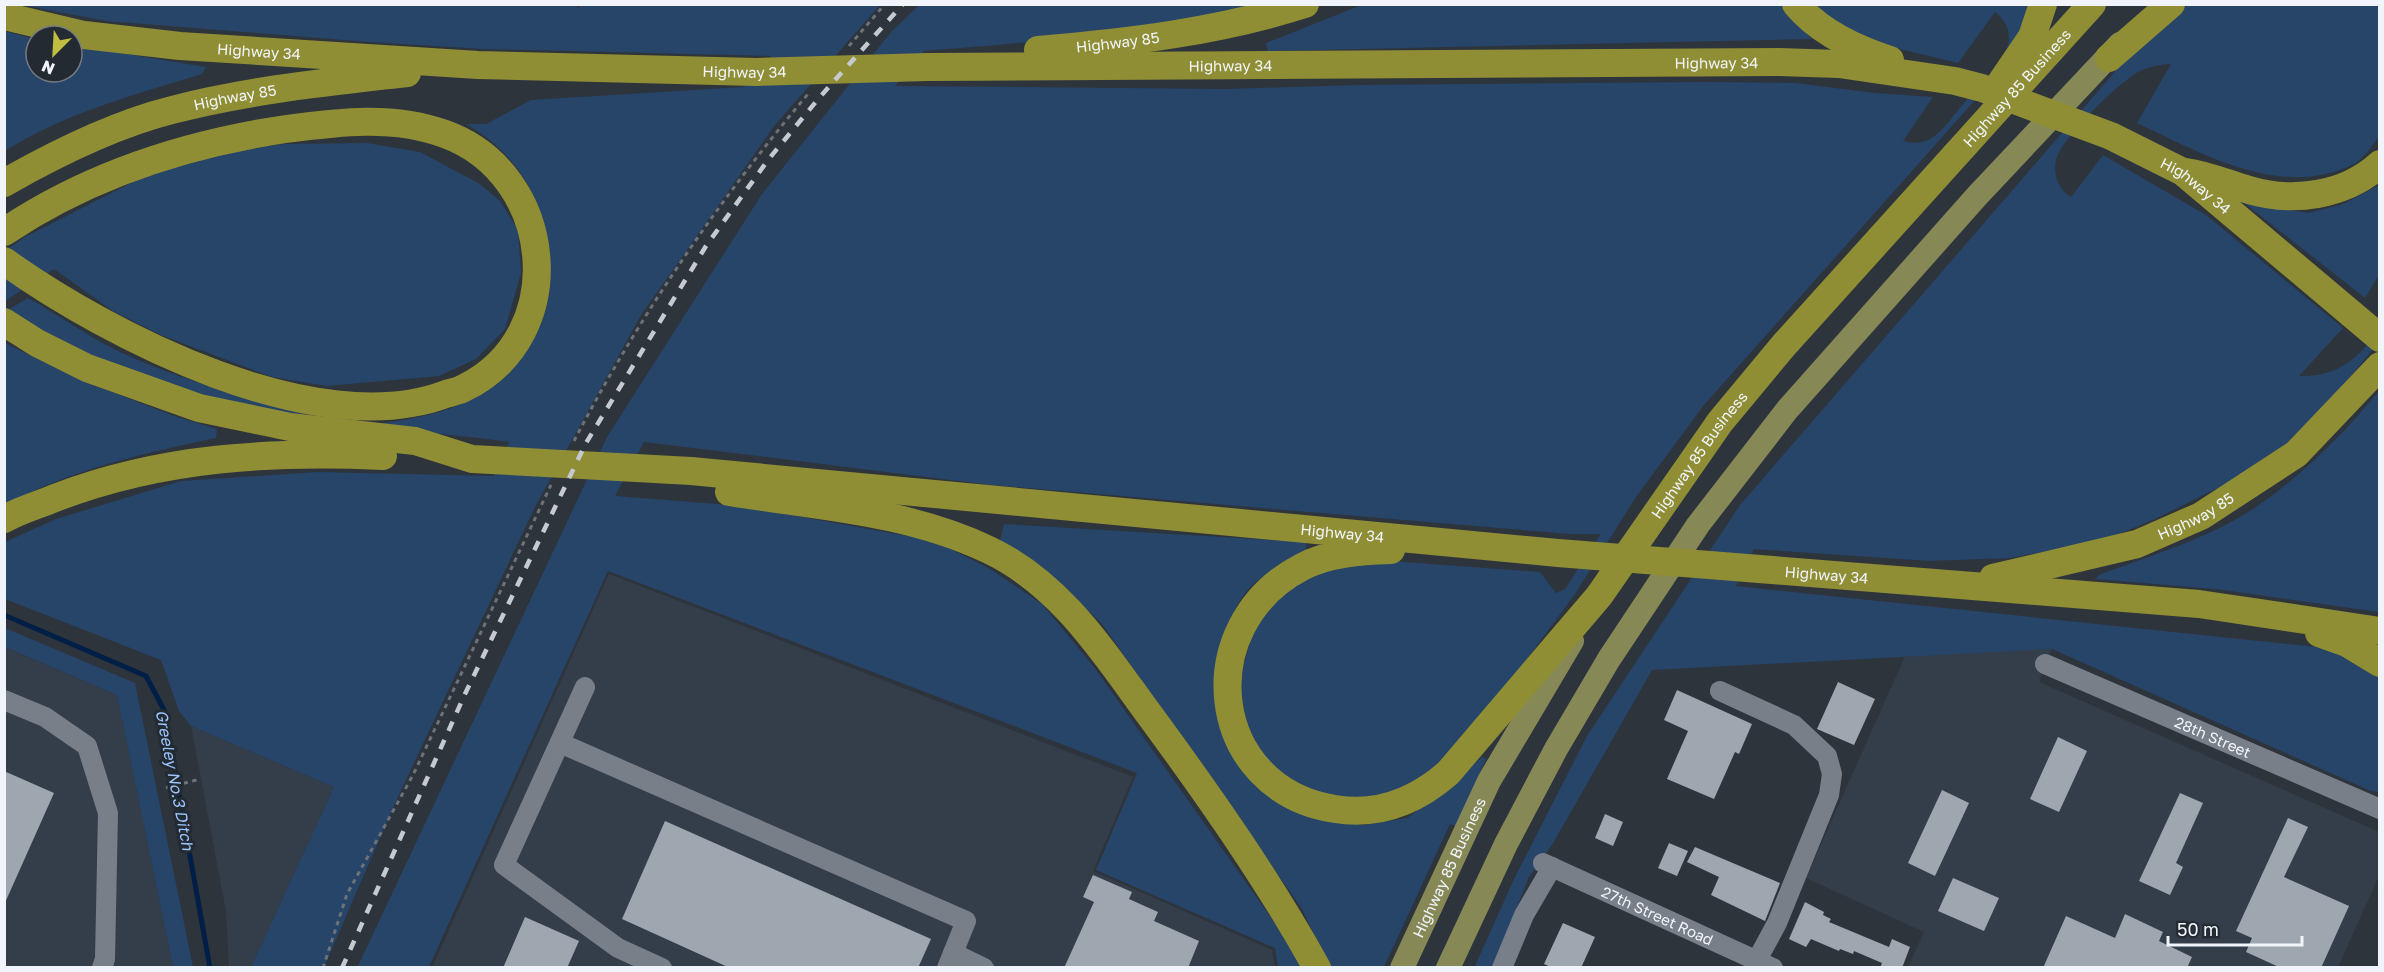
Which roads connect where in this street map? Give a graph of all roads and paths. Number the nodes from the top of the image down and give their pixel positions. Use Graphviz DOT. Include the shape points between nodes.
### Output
graph roads {
  1 [pos="1305,4"];
  2 [pos="1796,4"];
  3 [pos="2043,4"];
  4 [pos="2092,4"];
  5 [pos="2153,4"];
  6 [pos="2171,4"];
  7 [pos="4,16"];
  8 [pos="2109,58"];
  9 [pos="478,65"];
  10 [pos="918,68"];
  11 [pos="1955,81"];
  12 [pos="2379,164"];
  13 [pos="2183,172"];
  14 [pos="4,183"];
  15 [pos="4,232"];
  16 [pos="1867,255"];
  17 [pos="4,261"];
  18 [pos="4,322"];
  19 [pos="2379,338"];
  20 [pos="2379,366"];
  21 [pos="472,459"];
  22 [pos="636,467"];
  23 [pos="4,519"];
  24 [pos="1558,552"];
  25 [pos="1967,584"];
  26 [pos="1599,596"];
  27 [pos="2261,613"];
  28 [pos="2379,631"];
  29 [pos="2379,663"];
  30 [pos="2045,664"];
  31 [pos="585,687"];
  32 [pos="1720,691"];
  33 [pos="4,700"];
  34 [pos="560,743"];
  35 [pos="200,778"];
  36 [pos="166,788"];
  37 [pos="2379,809"];
  38 [pos="950,960"];
  39 [pos="1765,964"];
  40 [pos="102,968"];
  41 [pos="662,968"];
  42 [pos="984,968"];
  43 [pos="1317,968"];
  44 [pos="1402,968"];
  45 [pos="1448,968"];
  46 [pos="1502,968"];
  1 -- 10 [label="highway, Highway 85" via="1212,29 1126,42 980,55"];
  2 -- 11 [label="highway" via="1820,26 1863,51"];
  3 -- 16 [label="highway" via="2032,37 2010,72 1904,192"];
  4 -- 16 [label="highway, Highway 85 Business"];
  5 -- 8 [label="main road"];
  6 -- 8 [label="highway"];
  7 -- 9 [label="highway, Highway 34" via="84,35 180,46"];
  8 -- 45 [label="main road" via="1977,196 1787,410 1698,525 1609,659 1556,749"];
  9 -- 10 [label="highway, Highway 34" via="756,72"];
  9 -- 14 [label="highway, Highway 85" via="304,85 171,110 101,135"];
  10 -- 11 [label="highway, Highway 34" via="1779,62 1839,64"];
  11 -- 13 [label="highway, Highway 34" via="2111,136"];
  12 -- 13 [label="highway" via="2353,183 2322,194 2285,196"];
  13 -- 19 [label="highway, Highway 34"];
  15 -- 17 [label="highway" via="57,199 162,156 253,134 335,122 397,123 445,134 470,146 502,173 530,222 537,247 538,273 524,328 502,360 464,388 401,406 357,406 299,397 200,368 104,324"];
  16 -- 26 [label="highway, Highway 85 Business" via="1720,422"];
  18 -- 21 [label="highway, Highway 34" via="87,368 199,408 290,427 415,441"];
  20 -- 25 [label="highway, Highway 85" via="2296,454 2201,516 2137,544"];
  21 -- 22 [label="highway, Highway 34"];
  21 -- 23 [label="highway" via="325,453 245,455 187,462 81,488"];
  22 -- 24 [label="highway, Highway 34"];
  22 -- 43 [label="highway" via="658,481 929,525 1016,565 1078,619 1178,753 1264,879"];
  24 -- 25 [label="highway, Highway 34"];
  24 -- 26 [label="highway" via="1463,555 1368,551 1317,561 1286,577 1253,606 1233,643 1227,687 1234,726 1247,753 1270,781 1320,807 1367,812 1419,795 1448,773 1480,738"];
  25 -- 27 [label="highway, Highway 34"];
  26 -- 44 [label="main road, Highway 85 Business" via="1489,781"];
  27 -- 28 [label="highway, Highway 34"];
  27 -- 29 [label="highway" via="2347,643"];
  30 -- 37 [label="street, 28th Street"];
  31 -- 34 [label="street"];
  32 -- 39 [label="street" via="1794,725 1827,756 1832,774 1829,795 1777,923"];
  33 -- 40 [label="street" via="45,717 87,746 108,813"];
  34 -- 38 [label="street" via="966,921"];
  34 -- 41 [label="street" via="504,865 618,948"];
  35 -- 36 [label="path"];
  38 -- 42 [label="street"];
  39 -- 46 [label="street, 27th Street Road" via="1547,865"];
}
